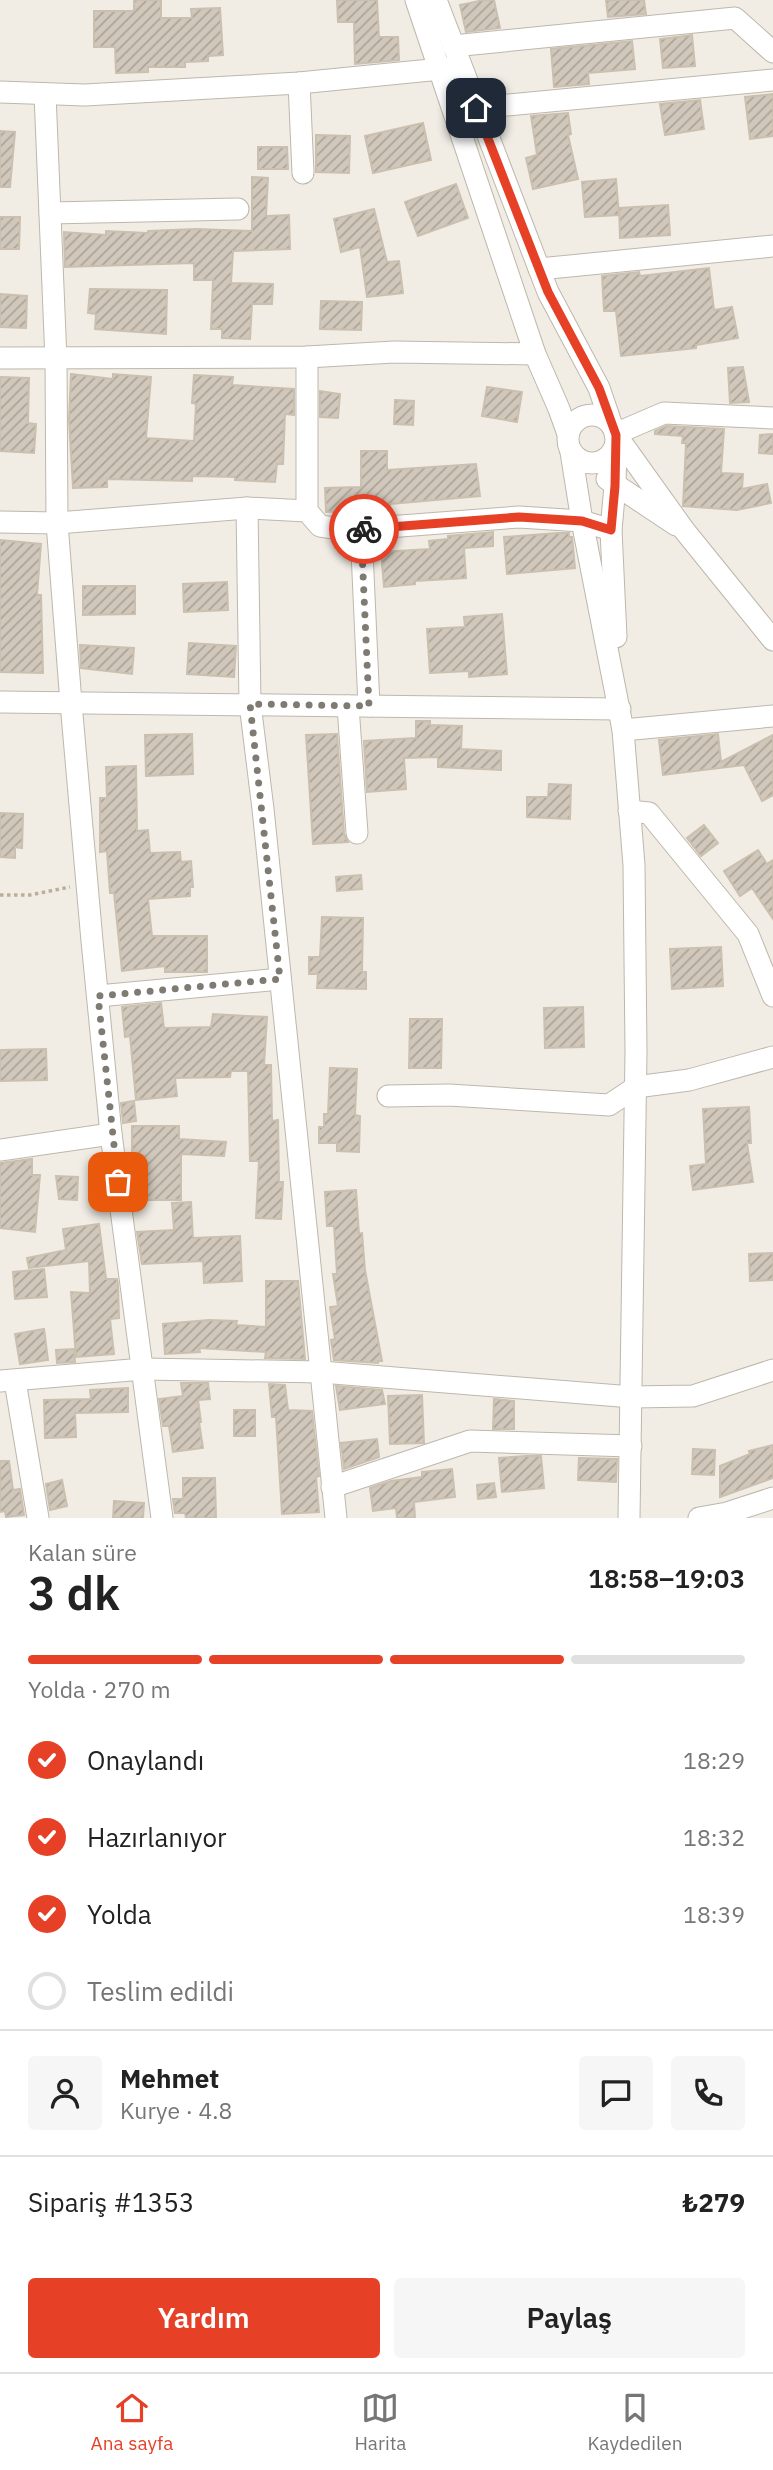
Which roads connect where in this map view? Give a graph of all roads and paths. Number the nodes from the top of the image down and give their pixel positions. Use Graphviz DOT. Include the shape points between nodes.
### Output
graph roads {
  1 [pos="416,0"];
  2 [pos="436,0"];
  3 [pos="453,46"];
  4 [pos="773,52"];
  5 [pos="451,69"];
  6 [pos="773,80"];
  7 [pos="299,83"];
  8 [pos="0,92"];
  9 [pos="45,94"];
  10 [pos="476,108"];
  11 [pos="303,173"];
  12 [pos="238,209"];
  13 [pos="50,213"];
  14 [pos="773,246"];
  15 [pos="539,269"];
  16 [pos="535,354"];
  17 [pos="307,357"];
  18 [pos="0,358"];
  19 [pos="56,359"];
  20 [pos="773,418"];
  21 [pos="615,435"];
  22 [pos="575,450"];
  23 [pos="615,486"];
  24 [pos="247,509"];
  25 [pos="307,511"];
  26 [pos="582,521"];
  27 [pos="0,522"];
  28 [pos="57,523"];
  29 [pos="361,529"];
  30 [pos="611,530"];
  31 [pos="684,530"];
  32 [pos="773,640"];
  33 [pos="0,702"];
  34 [pos="71,703"];
  35 [pos="250,704"];
  36 [pos="358,706"];
  37 [pos="773,716"];
  38 [pos="621,720"];
  39 [pos="629,811"];
  40 [pos="357,833"];
  41 [pos="87,883"];
  42 [pos="0,895"];
  43 [pos="280,979"];
  44 [pos="98,996"];
  45 [pos="773,996"];
  46 [pos="773,1057"];
  47 [pos="636,1087"];
  48 [pos="388,1096"];
  49 [pos="111,1134"];
  50 [pos="0,1150"];
  51 [pos="143,1369"];
  52 [pos="773,1370"];
  53 [pos="321,1372"];
  54 [pos="7,1381"];
  55 [pos="632,1397"];
  56 [pos="631,1446"];
  57 [pos="332,1487"];
  58 [pos="773,1498"];
  59 [pos="38,1518"];
  60 [pos="162,1518"];
  61 [pos="336,1518"];
  62 [pos="629,1518"];
  63 [pos="699,1518"];
  1 -- 5 [label="street"];
  2 -- 3 [label="street"];
  3 -- 4 [label="street" via="735,18"];
  3 -- 5 [label="street"];
  5 -- 7 [label="street"];
  5 -- 10 [label="street"];
  5 -- 16 [label="street"];
  6 -- 10 [label="street"];
  7 -- 9 [label="street"];
  7 -- 11 [label="street"];
  8 -- 9 [label="street"];
  9 -- 13 [label="street"];
  10 -- 15 [label="street"];
  12 -- 13 [label="street"];
  13 -- 19 [label="street"];
  14 -- 15 [label="street"];
  15 -- 21 [label="street" via="599,388"];
  16 -- 17 [label="street" via="394,352"];
  16 -- 22 [label="street"];
  17 -- 19 [label="street"];
  17 -- 25 [label="street"];
  18 -- 19 [label="street"];
  19 -- 28 [label="street"];
  20 -- 21 [label="street" via="664,413"];
  21 -- 22 [label="street" via="605,460 596,463"];
  21 -- 22 [label="street" via="606,419 587,415 572,425"];
  21 -- 23 [label="street"];
  21 -- 31 [label="street"];
  22 -- 23 [label="street"];
  22 -- 26 [label="street"];
  23 -- 30 [label="street"];
  23 -- 31 [label="street"];
  24 -- 25 [label="street"];
  24 -- 28 [label="street"];
  24 -- 35 [label="street"];
  25 -- 29 [label="street" via="320,526"];
  26 -- 29 [label="street" via="519,517"];
  26 -- 30 [label="street"];
  26 -- 38 [label="street"];
  27 -- 28 [label="street"];
  28 -- 34 [label="street"];
  29 -- 36 [label="street"];
  30 -- 38 [label="street"];
  31 -- 32 [label="street"];
  33 -- 34 [label="street"];
  34 -- 35 [label="street"];
  34 -- 41 [label="street"];
  35 -- 36 [label="street"];
  35 -- 43 [label="street"];
  36 -- 38 [label="street"];
  36 -- 40 [label="street"];
  37 -- 38 [label="street"];
  38 -- 39 [label="street"];
  39 -- 45 [label="street" via="649,813 748,934"];
  39 -- 47 [label="street" via="634,865"];
  41 -- 42 [label="path" via="30,895"];
  41 -- 44 [label="street"];
  43 -- 44 [label="street"];
  43 -- 53 [label="street"];
  44 -- 49 [label="street"];
  46 -- 47 [label="street" via="689,1080"];
  47 -- 48 [label="street" via="609,1105"];
  47 -- 55 [label="street"];
  49 -- 50 [label="street"];
  49 -- 51 [label="street"];
  51 -- 53 [label="street"];
  51 -- 54 [label="street"];
  51 -- 60 [label="street"];
  52 -- 55 [label="street" via="693,1396"];
  53 -- 55 [label="street"];
  53 -- 57 [label="street"];
  54 -- 59 [label="street"];
  55 -- 56 [label="street"];
  56 -- 57 [label="street" via="470,1441"];
  56 -- 62 [label="street"];
  57 -- 61 [label="street"];
  58 -- 63 [label="street"];
}
